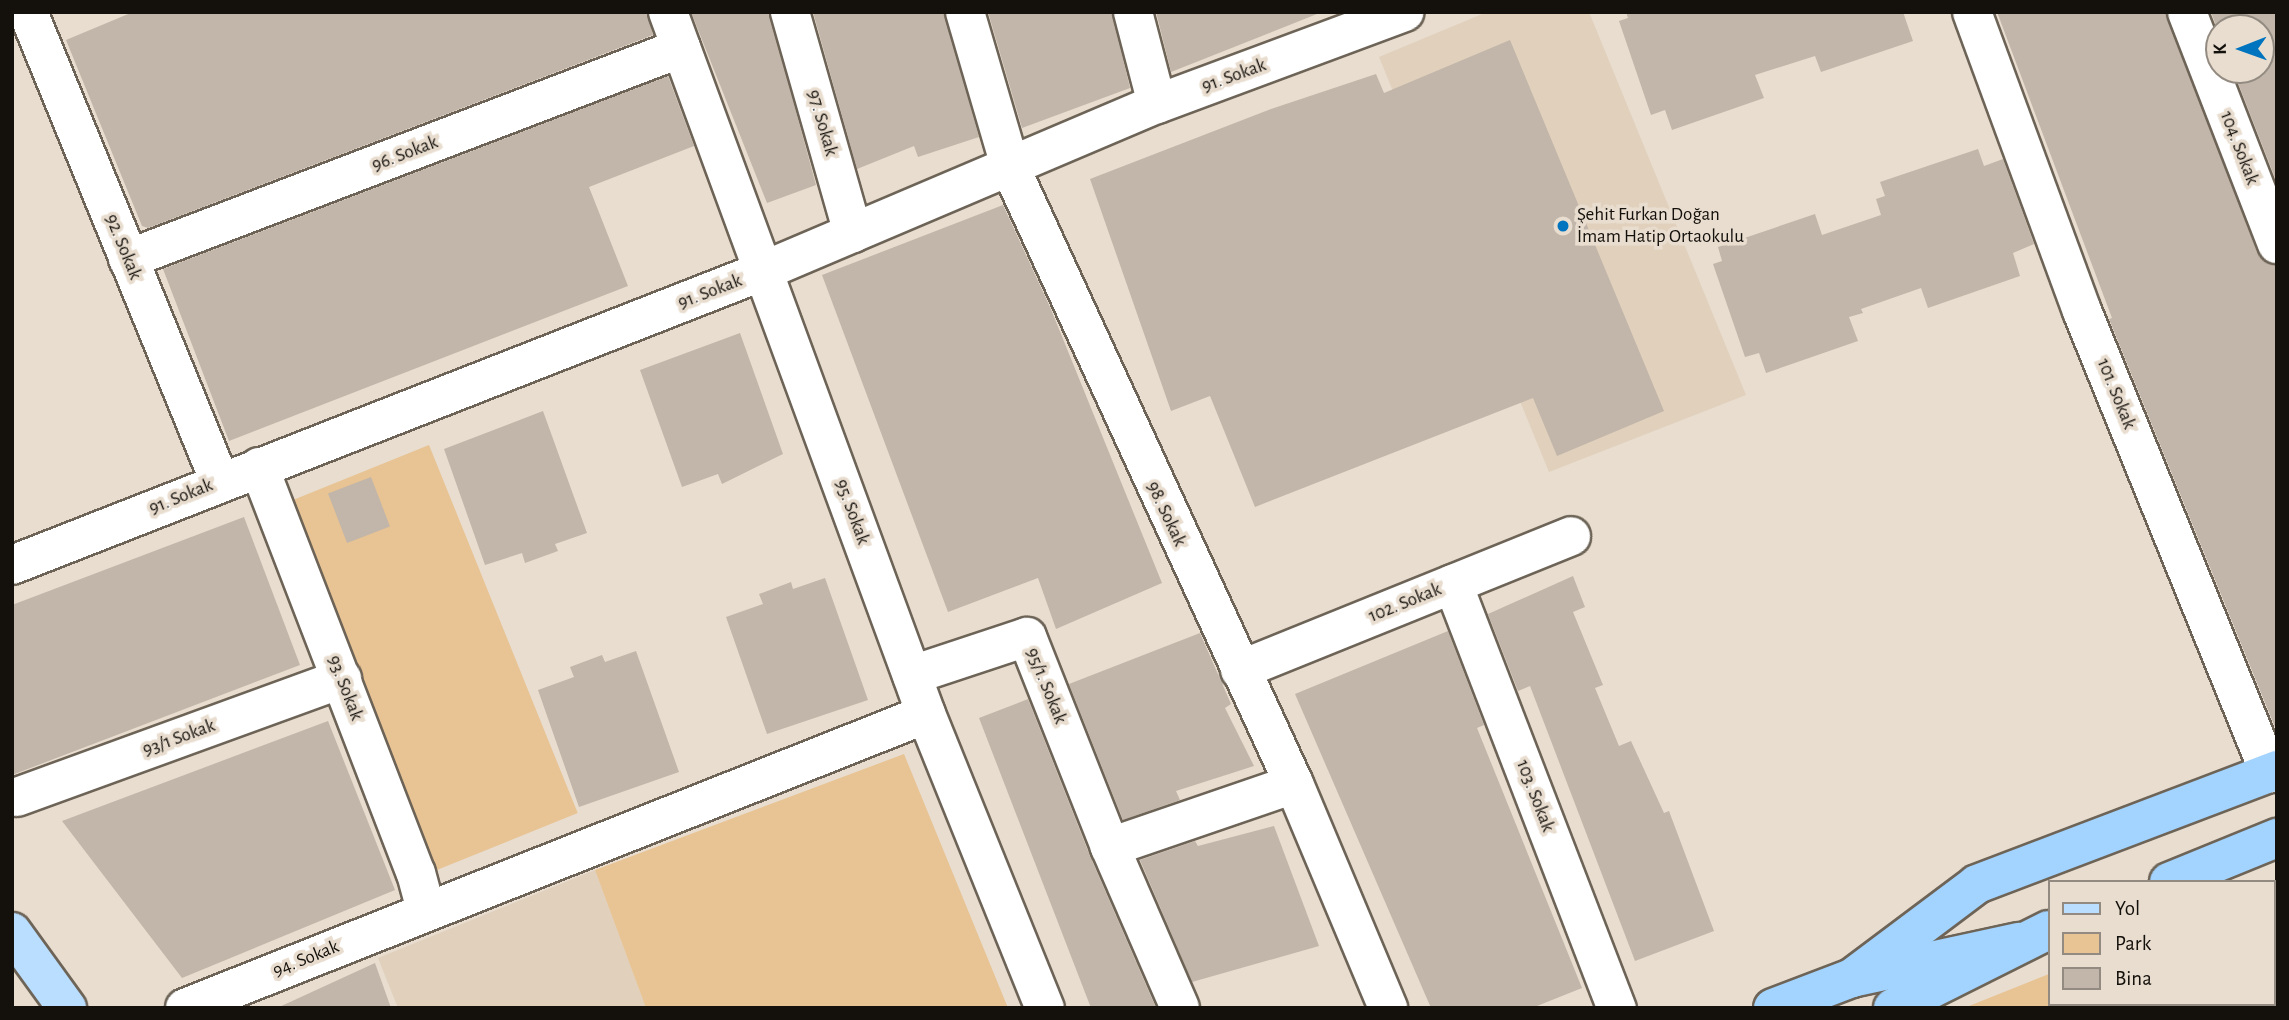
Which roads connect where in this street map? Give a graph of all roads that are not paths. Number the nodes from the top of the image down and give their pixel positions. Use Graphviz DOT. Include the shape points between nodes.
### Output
graph roads {
  1 [pos="668,12"];
  2 [pos="790,12"];
  3 [pos="965,12"];
  4 [pos="1133,12"];
  5 [pos="1404,12"];
  6 [pos="1972,12"];
  7 [pos="2187,12"];
  8 [pos="33,20"];
  9 [pos="1344,23"];
  10 [pos="681,48"];
  11 [pos="1157,104"];
  12 [pos="1010,169"];
  13 [pos="853,233"];
  14 [pos="2277,244"];
  15 [pos="128,259"];
  16 [pos="763,271"];
  17 [pos="259,467"];
  18 [pos="220,482"];
  19 [pos="1571,536"];
  20 [pos="12,565"];
  21 [pos="1452,584"];
  22 [pos="1240,670"];
  23 [pos="912,675"];
  24 [pos="342,678"];
  25 [pos="926,714"];
  26 [pos="2274,772"];
  27 [pos="1294,784"];
  28 [pos="17,797"];
  29 [pos="2277,838"];
  30 [pos="1110,847"];
  31 [pos="2174,880"];
  32 [pos="426,910"];
  33 [pos="12,932"];
  34 [pos="2034,936"];
  35 [pos="1852,978"];
  36 [pos="67,1008"];
  37 [pos="185,1008"];
  38 [pos="1045,1008"];
  39 [pos="1180,1008"];
  40 [pos="1388,1008"];
  41 [pos="1617,1008"];
  42 [pos="1773,1008"];
  43 [pos="1893,1008"];
  1 -- 10 [label="street, 95. Sokak"];
  2 -- 13 [label="street, 97. Sokak"];
  3 -- 12 [label="street, 98. Sokak"];
  4 -- 11 [label="street"];
  5 -- 9 [label="street, 91. Sokak"];
  6 -- 26 [label="street, 101. Sokak" via="2082,311"];
  7 -- 14 [label="street, 104. Sokak"];
  8 -- 15 [label="street, 92. Sokak"];
  9 -- 11 [label="street, 91. Sokak"];
  10 -- 15 [label="street, 96. Sokak"];
  10 -- 16 [label="street, 95. Sokak"];
  11 -- 12 [label="street, 91. Sokak"];
  12 -- 13 [label="street, 91. Sokak"];
  12 -- 22 [label="street, 98. Sokak"];
  13 -- 16 [label="street, 91. Sokak"];
  15 -- 18 [label="street, 92. Sokak"];
  16 -- 17 [label="street, 91. Sokak"];
  16 -- 23 [label="street, 95. Sokak"];
  17 -- 18 [label="street, 91. Sokak"];
  17 -- 24 [label="street, 93. Sokak"];
  18 -- 20 [label="street, 91. Sokak"];
  19 -- 21 [label="street, 102. Sokak"];
  21 -- 22 [label="street, 102. Sokak"];
  21 -- 41 [label="street, 103. Sokak"];
  22 -- 27 [label="street, 98. Sokak"];
  23 -- 25 [label="street, 95. Sokak"];
  23 -- 30 [label="street, 95/1. Sokak" via="1027,637"];
  24 -- 28 [label="street, 93/1 Sokak"];
  24 -- 32 [label="street, 93. Sokak"];
  25 -- 32 [label="street, 94. Sokak"];
  25 -- 38 [label="street, 95. Sokak"];
  26 -- 35 [label="highway" via="1977,884"];
  27 -- 30 [label="street"];
  27 -- 40 [label="street, 98. Sokak"];
  29 -- 31 [label="highway"];
  30 -- 39 [label="street, 95/1. Sokak"];
  32 -- 37 [label="street, 94. Sokak"];
  33 -- 36 [label="main road"];
  34 -- 35 [label="highway"];
  34 -- 43 [label="highway"];
  35 -- 42 [label="highway"];
}
